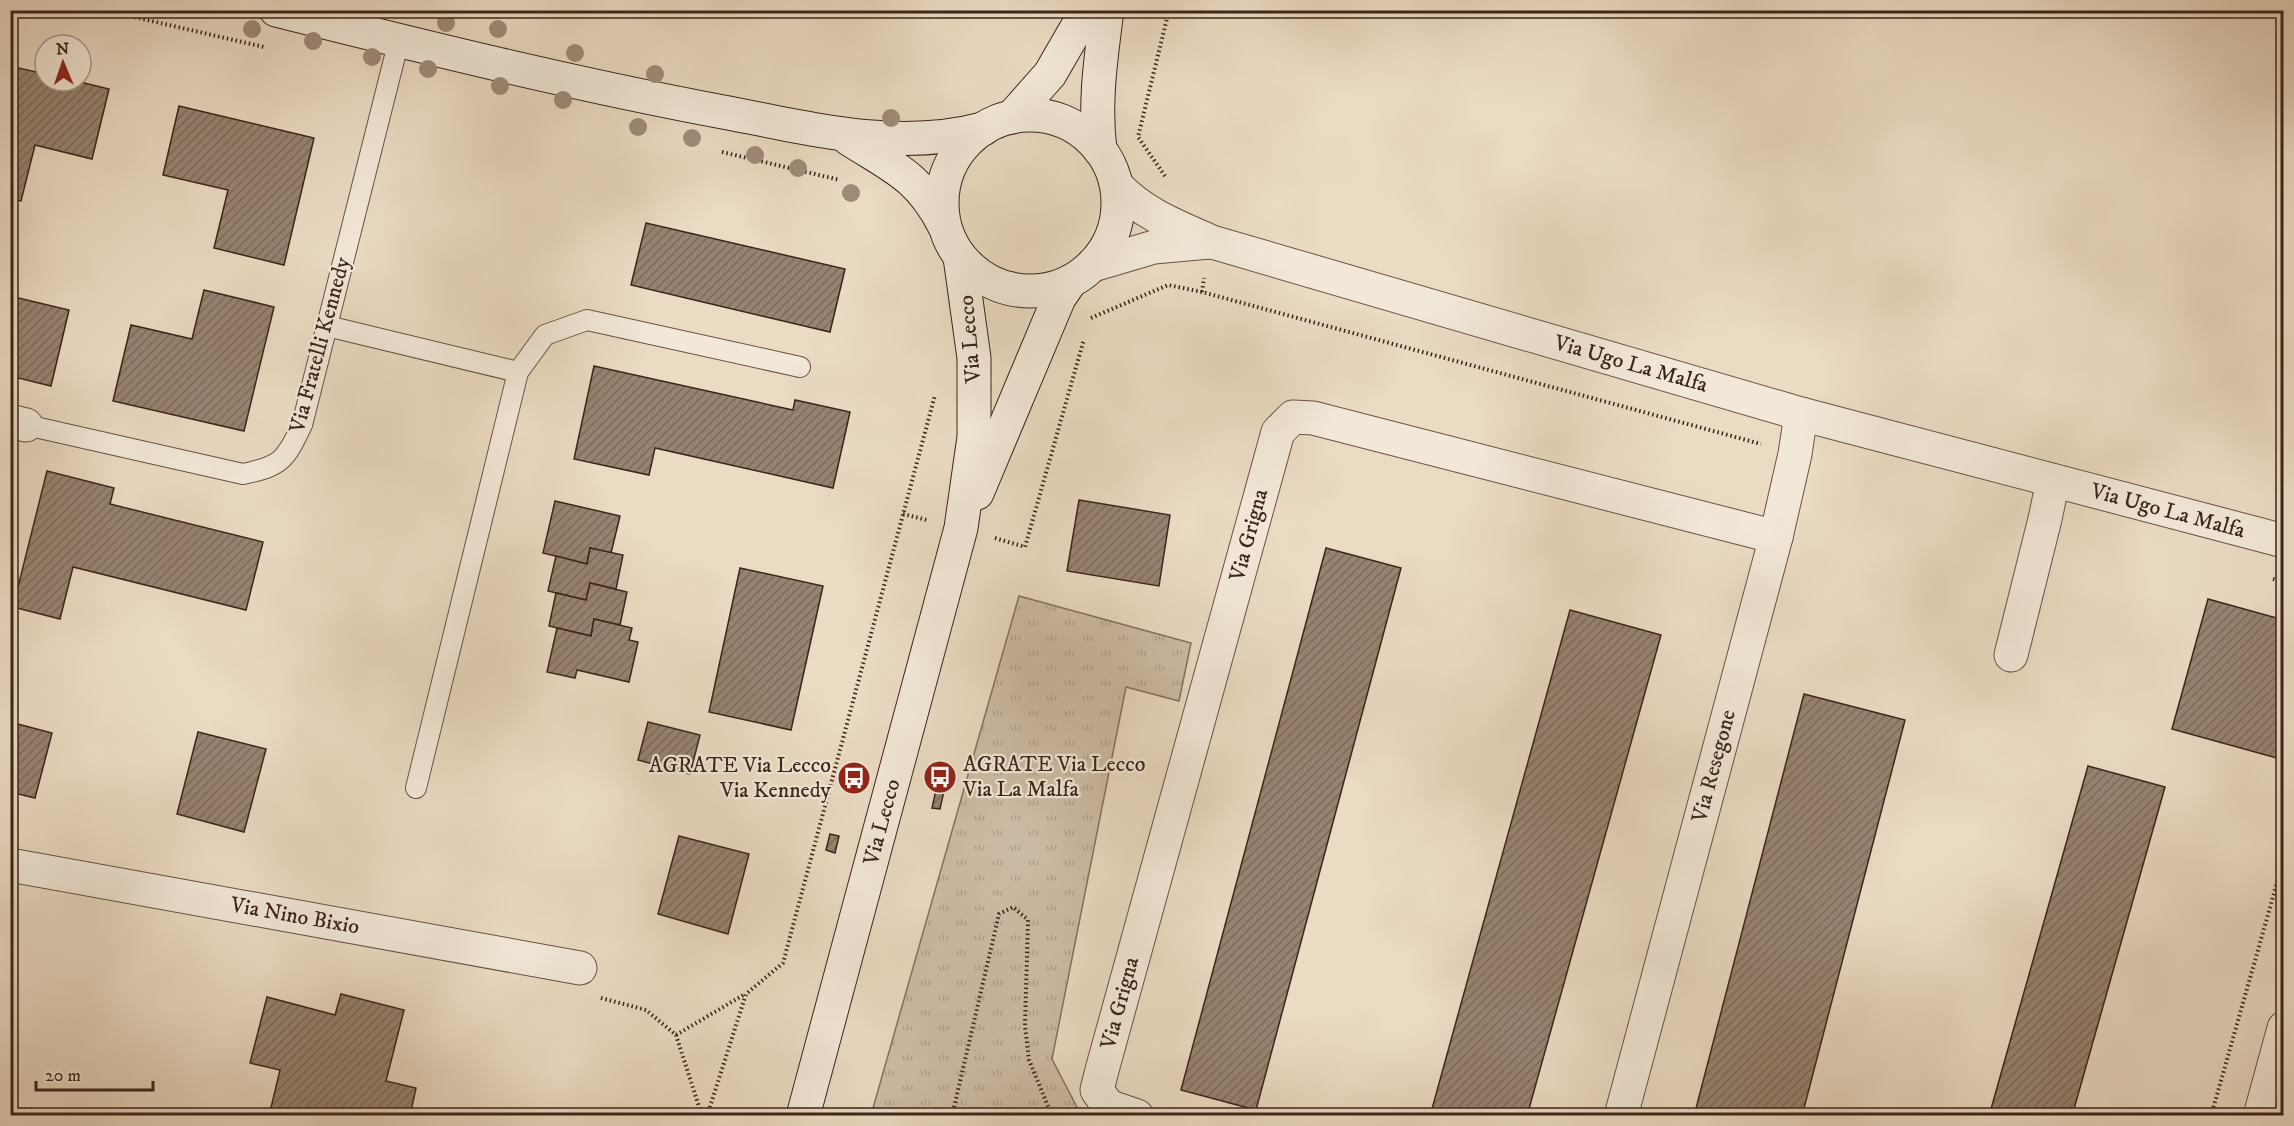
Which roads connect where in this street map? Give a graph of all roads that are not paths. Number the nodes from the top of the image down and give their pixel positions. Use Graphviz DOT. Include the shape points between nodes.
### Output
graph roads {
  1 [pos="276,10"];
  2 [pos="1087,10"];
  3 [pos="1107,10"];
  4 [pos="399,40"];
  5 [pos="998,123"];
  6 [pos="843,134"];
  7 [pos="1100,150"];
  8 [pos="1117,186"];
  9 [pos="945,227"];
  10 [pos="1212,242"];
  11 [pos="960,257"];
  12 [pos="1082,274"];
  13 [pos="327,326"];
  14 [pos="800,367"];
  15 [pos="518,372"];
  16 [pos="1801,414"];
  17 [pos="18,423"];
  18 [pos="2053,480"];
  19 [pos="961,528"];
  20 [pos="1776,537"];
  21 [pos="2283,541"];
  22 [pos="2011,655"];
  23 [pos="417,788"];
  24 [pos="10,865"];
  25 [pos="580,968"];
  26 [pos="2283,1028"];
  27 [pos="803,1116"];
  28 [pos="1137,1116"];
  29 [pos="1621,1116"];
  30 [pos="2260,1116"];
  1 -- 4 [label="street"];
  2 -- 5 [label="street, Via Lecco" via="1053,69"];
  3 -- 7 [label="street, Via Lecco" via="1097,89"];
  4 -- 6 [label="street" via="623,94"];
  4 -- 13 [label="lane, Via Fratelli Kennedy"];
  5 -- 6 [label="street" via="946,137 917,140"];
  5 -- 7 [label="street, Via Lecco" via="1034,115 1061,121 1085,134"];
  5 -- 9 [label="street, Via Lecco" via="960,150 948,172 942,198"];
  6 -- 9 [label="street" via="913,181"];
  7 -- 8 [label="street, Via Lecco"];
  8 -- 10 [label="street, Via Ugo La Malfa" via="1162,220"];
  8 -- 12 [label="street, Via Lecco" via="1119,205 1109,244"];
  9 -- 11 [label="street, Via Lecco"];
  10 -- 12 [label="street, Via Ugo La Malfa" via="1154,248"];
  10 -- 16 [label="street, Via Ugo La Malfa"];
  11 -- 12 [label="street, Via Lecco" via="994,284 1015,290 1039,291"];
  11 -- 19 [label="street, Via Lecco" via="974,358 974,426"];
  12 -- 19 [label="street, Via Lecco" via="1059,298"];
  13 -- 15 [label="lane"];
  13 -- 17 [label="lane, Via Fratelli Kennedy" via="302,425 287,454 268,469 243,474"];
  14 -- 15 [label="lane" via="587,320 545,335"];
  15 -- 23 [label="lane"];
  16 -- 18 [label="street, Via Ugo La Malfa"];
  16 -- 20 [label="street, Via Resegone"];
  18 -- 21 [label="street, Via Ugo La Malfa"];
  18 -- 22 [label="street"];
  19 -- 27 [label="street, Via Lecco"];
  20 -- 28 [label="street, Via Grigna" via="1313,418 1293,417 1278,432 1097,1090 1108,1106"];
  20 -- 29 [label="street, Via Resegone"];
  24 -- 25 [label="street, Via Nino Bixio"];
  26 -- 30 [label="street"];
}
